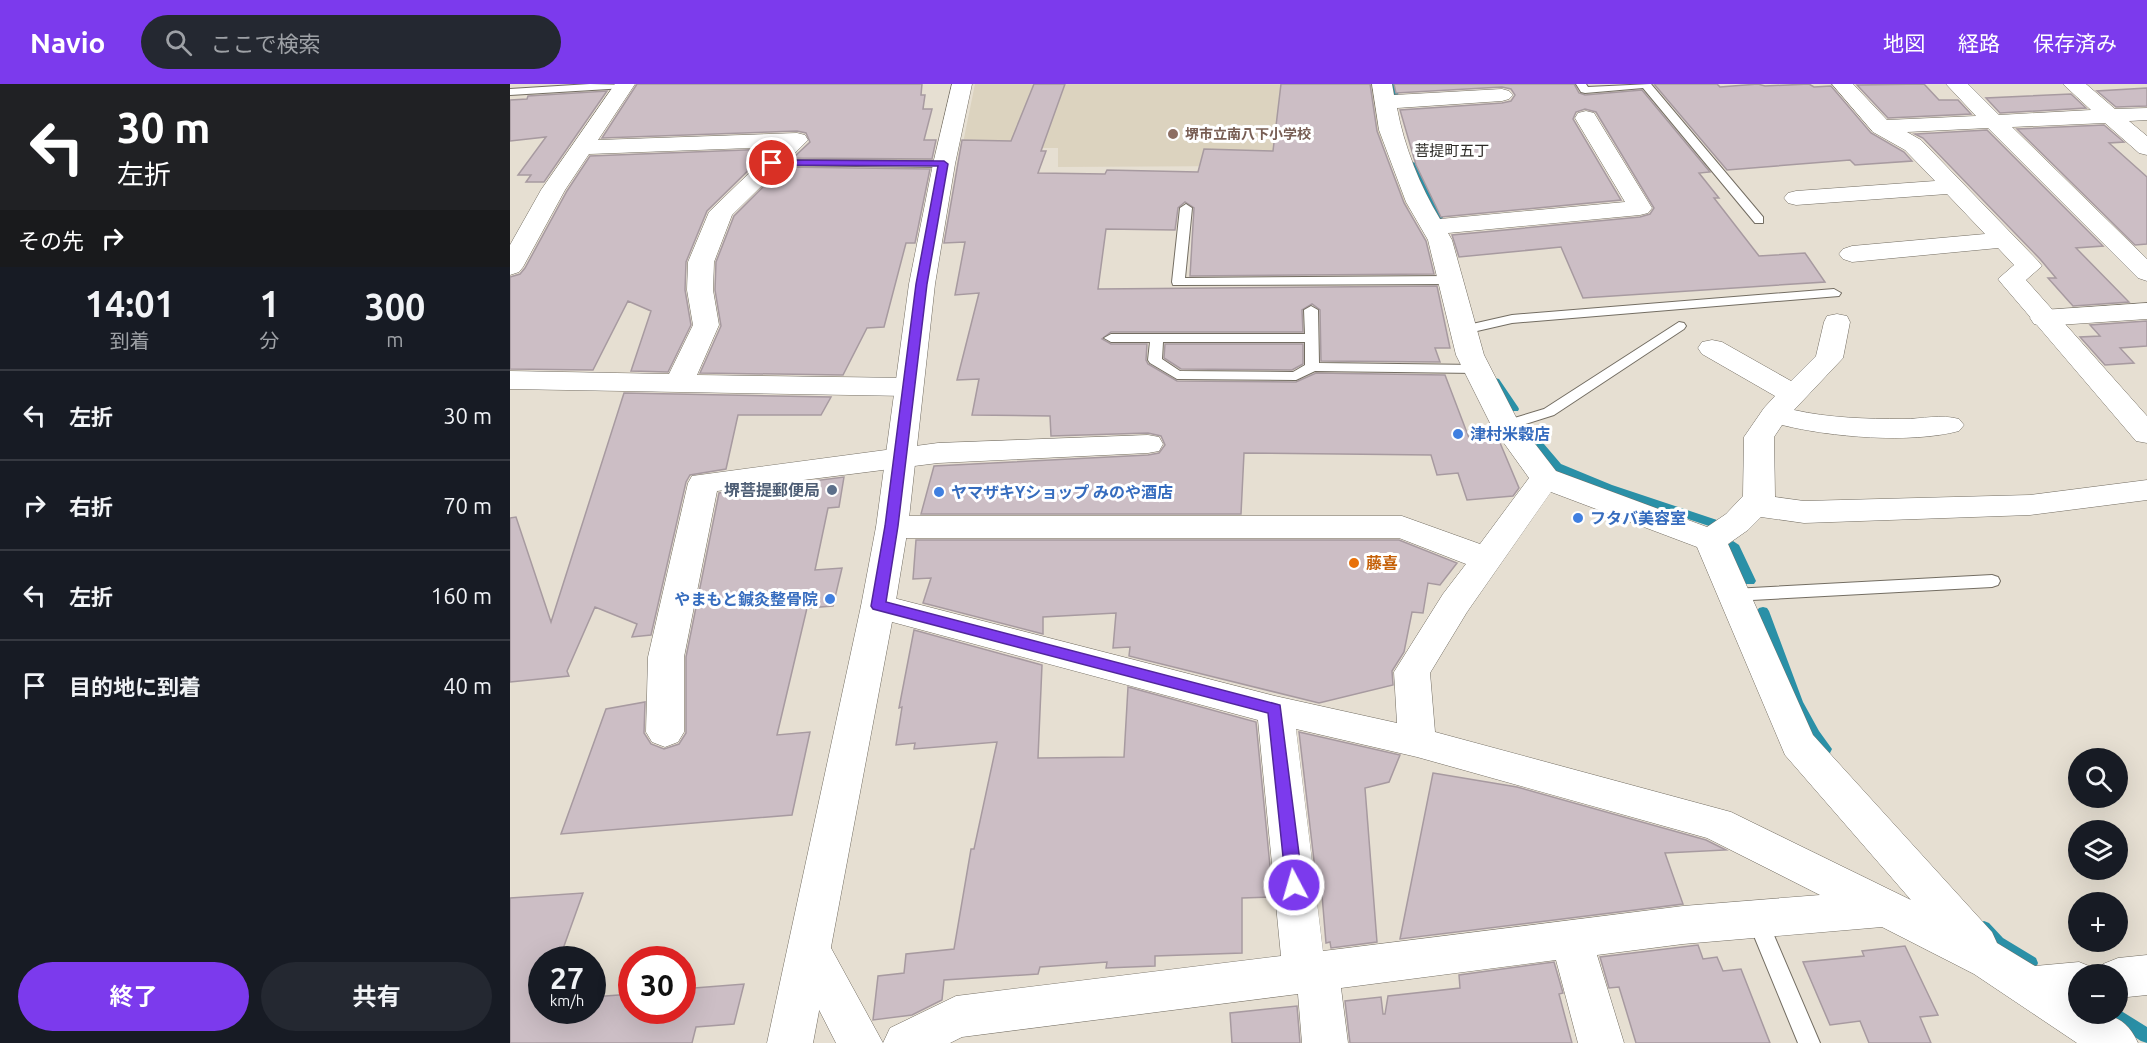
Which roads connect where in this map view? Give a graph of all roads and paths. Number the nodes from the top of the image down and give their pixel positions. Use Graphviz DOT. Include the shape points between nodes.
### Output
graph roads {
  1 [pos="962,84"];
  2 [pos="1581,84"];
  3 [pos="1645,84"];
  4 [pos="1842,84"];
  5 [pos="1956,84"];
  6 [pos="2073,84"];
  7 [pos="625,85"];
  8 [pos="510,92"];
  9 [pos="1384,93"];
  10 [pos="1502,95"];
  11 [pos="2147,114"];
  12 [pos="2110,116"];
  13 [pos="1586,118"];
  14 [pos="1993,121"];
  15 [pos="1881,127"];
  16 [pos="584,147"];
  17 [pos="2147,148"];
  18 [pos="772,163"];
  19 [pos="944,164"];
  20 [pos="1953,187"];
  21 [pos="1796,198"];
  22 [pos="1185,208"];
  23 [pos="1759,220"];
  24 [pos="1433,227"];
  25 [pos="2004,240"];
  26 [pos="1852,254"];
  27 [pos="510,267"];
  28 [pos="2147,273"];
  29 [pos="1450,280"];
  30 [pos="1834,292"];
  31 [pos="1311,310"];
  32 [pos="2147,311"];
  33 [pos="2043,318"];
  34 [pos="1837,322"];
  35 [pos="1679,326"];
  36 [pos="1464,330"];
  37 [pos="1111,338"];
  38 [pos="1157,338"];
  39 [pos="1311,338"];
  40 [pos="1712,348"];
  41 [pos="1312,367"];
  42 [pos="1477,369"];
  43 [pos="510,380"];
  44 [pos="679,382"];
  45 [pos="908,387"];
  46 [pos="1784,404"];
  47 [pos="1506,425"];
  48 [pos="1949,425"];
  49 [pos="2147,434"];
  50 [pos="1148,444"];
  51 [pos="899,458"];
  52 [pos="1545,478"];
  53 [pos="2147,490"];
  54 [pos="1754,505"];
  55 [pos="892,526"];
  56 [pos="1710,540"];
  57 [pos="1486,559"];
  58 [pos="1992,581"];
  59 [pos="1733,595"];
  60 [pos="878,606"];
  61 [pos="1275,710"];
  62 [pos="665,732"];
  63 [pos="1417,742"];
  64 [pos="1889,908"];
  65 [pos="1757,919"];
  66 [pos="1571,939"];
  67 [pos="810,951"];
  68 [pos="1989,960"];
  69 [pos="1311,972"];
  70 [pos="2147,975"];
  71 [pos="2128,977"];
  72 [pos="2068,983"];
  73 [pos="2029,987"];
  74 [pos="790,1043"];
  75 [pos="860,1043"];
  76 [pos="906,1043"];
  77 [pos="1325,1043"];
  78 [pos="1600,1043"];
  79 [pos="1809,1043"];
  80 [pos="2115,1043"];
  1 -- 19 [label="street"];
  2 -- 3 [label="lane" via="1585,90"];
  3 -- 23 [label="lane"];
  4 -- 15 [label="street"];
  5 -- 14 [label="street"];
  6 -- 12 [label="street"];
  7 -- 8 [label="lane"];
  7 -- 16 [label="street"];
  9 -- 10 [label="street"];
  9 -- 24 [label="street" via="1390,130 1418,202"];
  11 -- 12 [label="street"];
  12 -- 14 [label="street"];
  12 -- 17 [label="street"];
  13 -- 24 [label="street" via="1640,208"];
  14 -- 15 [label="street"];
  14 -- 28 [label="street"];
  15 -- 20 [label="street" via="1913,145"];
  16 -- 18 [label="street" via="797,140"];
  16 -- 27 [label="street" via="553,190"];
  18 -- 19 [label="lane"];
  18 -- 44 [label="street" via="721,212 702,262 700,290 706,326"];
  19 -- 45 [label="street"];
  20 -- 21 [label="street"];
  20 -- 25 [label="street"];
  22 -- 29 [label="lane" via="1178,282"];
  24 -- 29 [label="street"];
  25 -- 26 [label="street"];
  25 -- 33 [label="street" via="2029,266 2011,279"];
  29 -- 36 [label="street"];
  30 -- 36 [label="lane" via="1512,319"];
  31 -- 39 [label="lane"];
  32 -- 33 [label="street"];
  33 -- 49 [label="street"];
  34 -- 46 [label="street" via="1829,358"];
  35 -- 47 [label="lane" via="1549,412"];
  36 -- 42 [label="street"];
  37 -- 38 [label="lane"];
  38 -- 39 [label="lane"];
  38 -- 41 [label="lane" via="1155,360 1177,375 1296,376"];
  39 -- 41 [label="lane"];
  40 -- 46 [label="street"];
  41 -- 42 [label="lane"];
  42 -- 47 [label="street"];
  43 -- 44 [label="street"];
  44 -- 45 [label="street"];
  45 -- 51 [label="street"];
  46 -- 48 [label="street" via="1814,424 1903,428"];
  46 -- 54 [label="street" via="1759,437 1759,500"];
  47 -- 52 [label="street"];
  50 -- 51 [label="street"];
  51 -- 55 [label="street"];
  51 -- 62 [label="street" via="703,483 666,657"];
  52 -- 56 [label="street"];
  52 -- 57 [label="street"];
  53 -- 54 [label="street" via="2018,505 1803,512"];
  54 -- 56 [label="street"];
  55 -- 57 [label="street" via="1402,527"];
  55 -- 60 [label="street"];
  56 -- 59 [label="street"];
  57 -- 63 [label="street" via="1412,672"];
  58 -- 59 [label="lane"];
  59 -- 68 [label="street" via="1798,744"];
  60 -- 61 [label="street"];
  60 -- 67 [label="street"];
  61 -- 63 [label="street"];
  61 -- 69 [label="street"];
  63 -- 64 [label="street" via="1716,824"];
  64 -- 65 [label="street"];
  64 -- 68 [label="street"];
  65 -- 66 [label="street"];
  65 -- 79 [label="lane"];
  66 -- 69 [label="street"];
  66 -- 78 [label="street"];
  67 -- 74 [label="street"];
  67 -- 75 [label="street"];
  68 -- 73 [label="street"];
  69 -- 76 [label="street" via="956,1017"];
  69 -- 77 [label="street"];
  70 -- 71 [label="street"];
  72 -- 73 [label="street"];
  73 -- 80 [label="street"];
}
